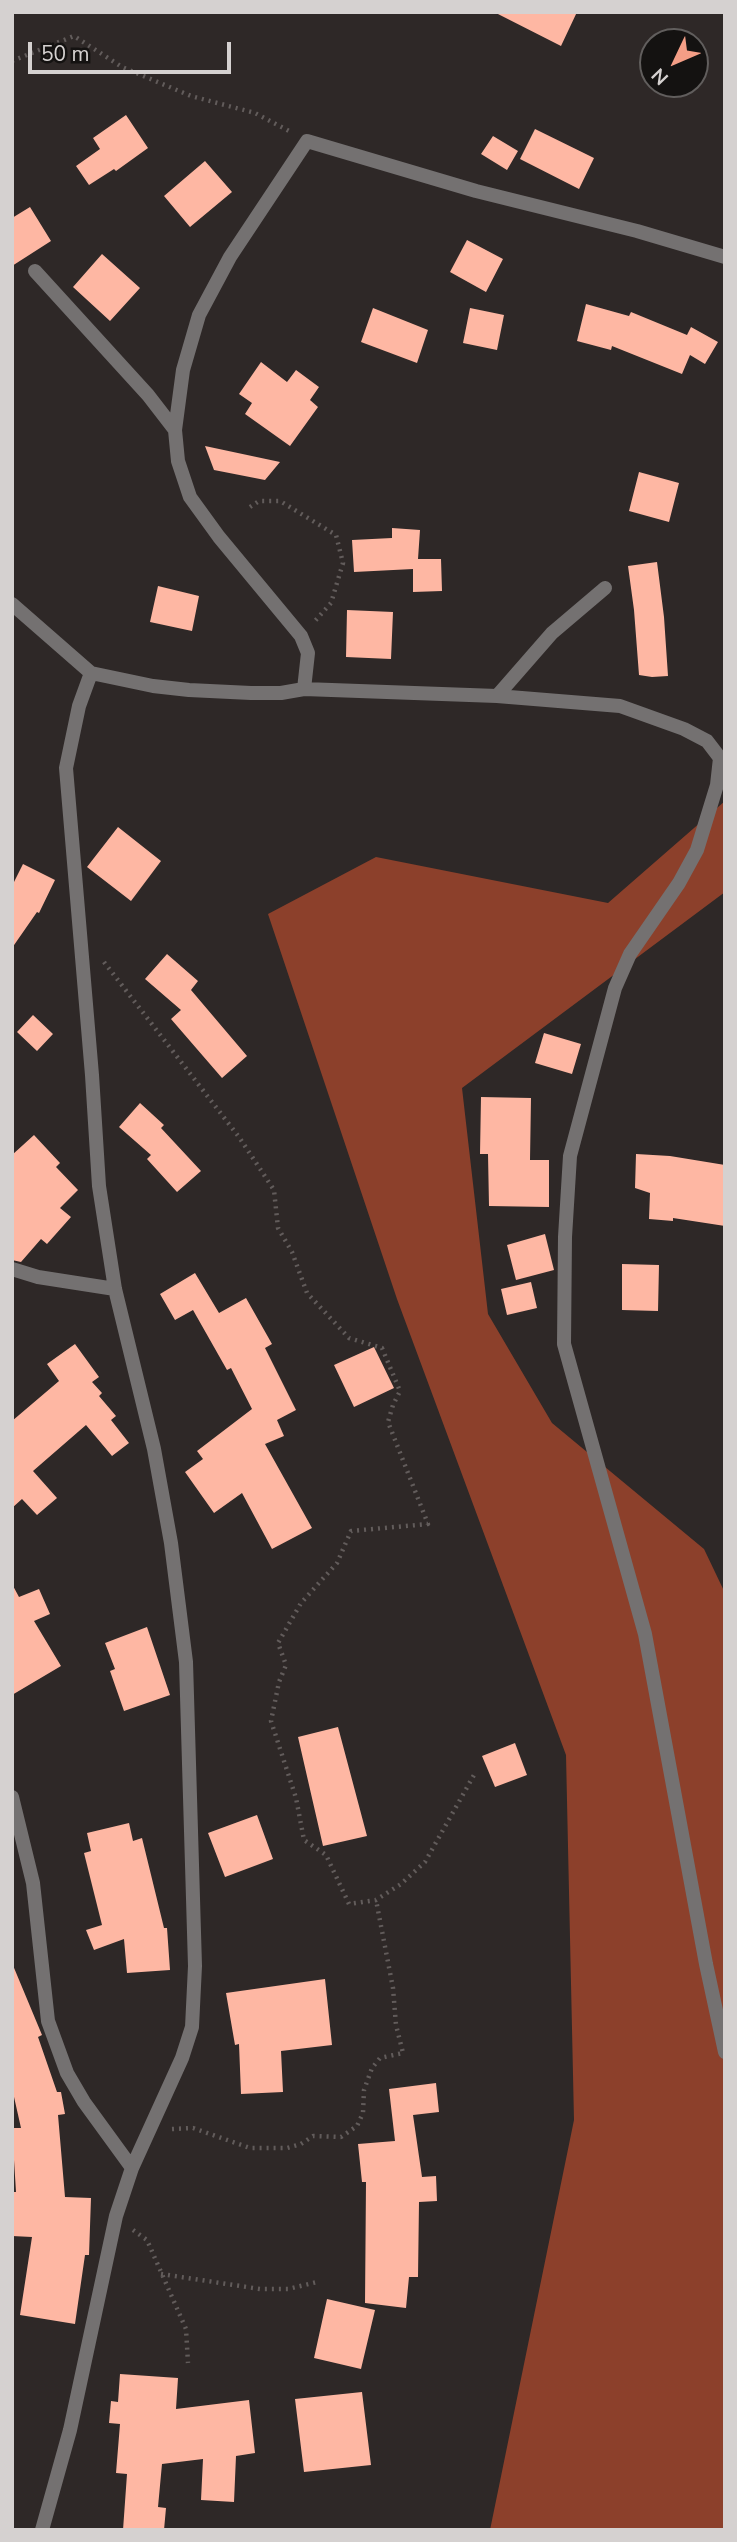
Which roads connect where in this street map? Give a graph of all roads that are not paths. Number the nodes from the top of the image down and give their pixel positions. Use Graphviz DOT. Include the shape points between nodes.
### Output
graph roads {
  1 [pos="725,257"];
  2 [pos="35,271"];
  3 [pos="175,430"];
  4 [pos="605,588"];
  5 [pos="12,604"];
  6 [pos="91,673"];
  7 [pos="304,690"];
  8 [pos="497,696"];
  9 [pos="12,1269"];
  10 [pos="115,1289"];
  11 [pos="12,1797"];
  12 [pos="725,2052"];
  13 [pos="132,2168"];
  14 [pos="42,2530"];
  1 -- 3 [label="street" via="307,141 230,257 199,315 183,369"];
  2 -- 3 [label="street"];
  3 -- 7 [label="street" via="178,461 190,497 301,636 308,653"];
  4 -- 8 [label="street" via="552,633"];
  5 -- 6 [label="street"];
  6 -- 7 [label="street" via="189,690"];
  6 -- 10 [label="street" via="66,768 99,1186"];
  7 -- 8 [label="street"];
  8 -- 12 [label="street" via="620,706 684,729 707,741 720,758 717,785 697,850 630,954 615,988 573,1143 565,1237 564,1344 645,1634"];
  9 -- 10 [label="street"];
  10 -- 13 [label="street" via="155,1449 187,1662 195,1966 192,2027 183,2058"];
  11 -- 13 [label="street" via="33,1882 48,2021 84,2102"];
  13 -- 14 [label="street" via="116,2216 70,2430"];
}
